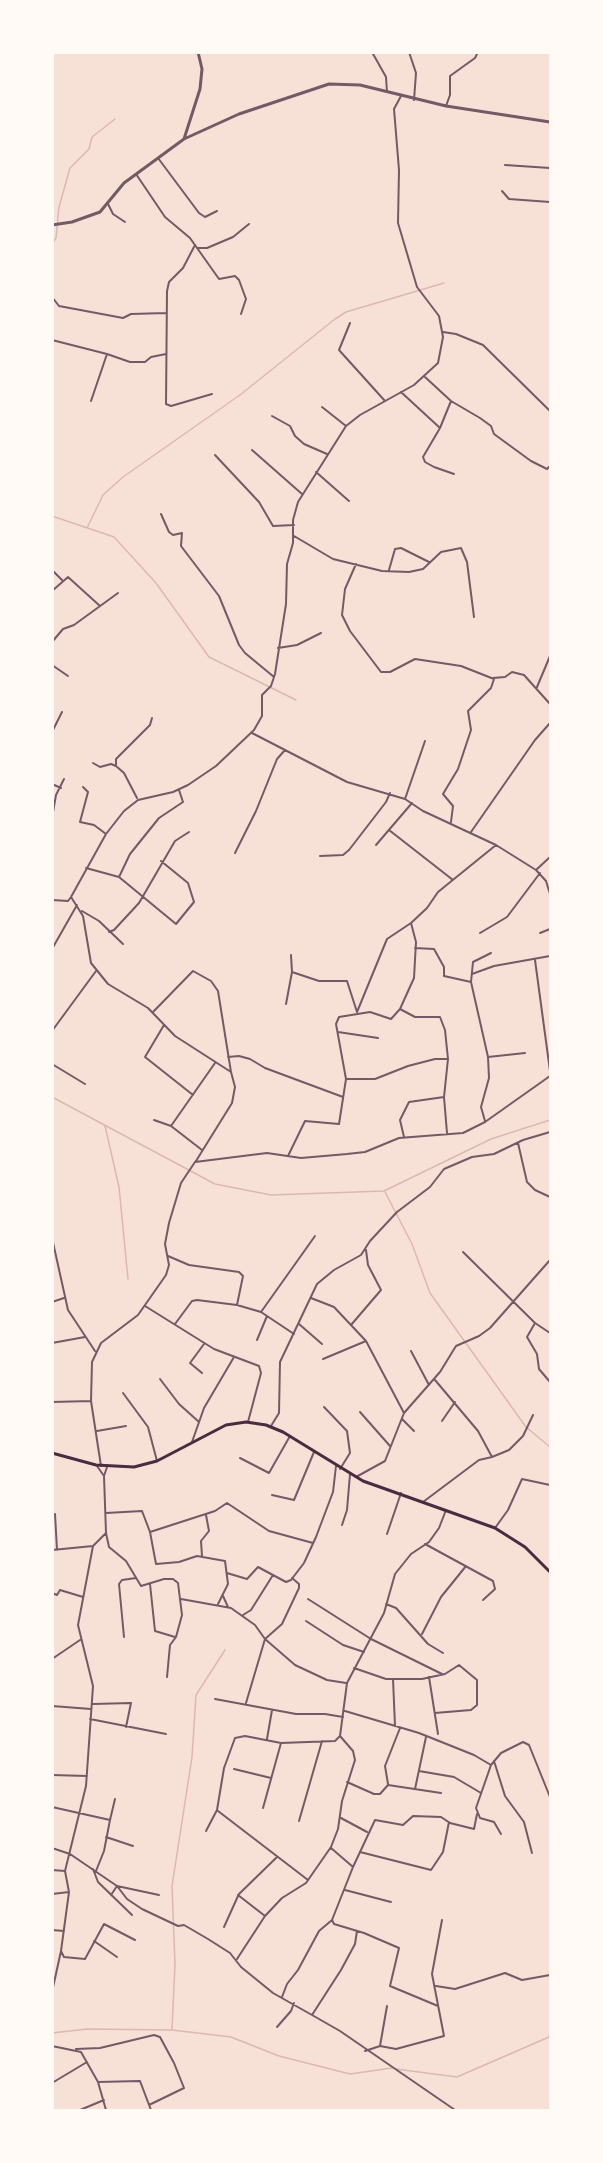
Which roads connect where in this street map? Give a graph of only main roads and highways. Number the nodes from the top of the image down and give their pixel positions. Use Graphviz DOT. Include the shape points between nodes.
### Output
graph roads {
  1 [pos="52,1453"];
  2 [pos="550,1571"];
  1 -- 2 [label="main road" via="98,1466 134,1467 157,1461 226,1425 248,1422 271,1426 356,1478 495,1528 525,1547"];
}
